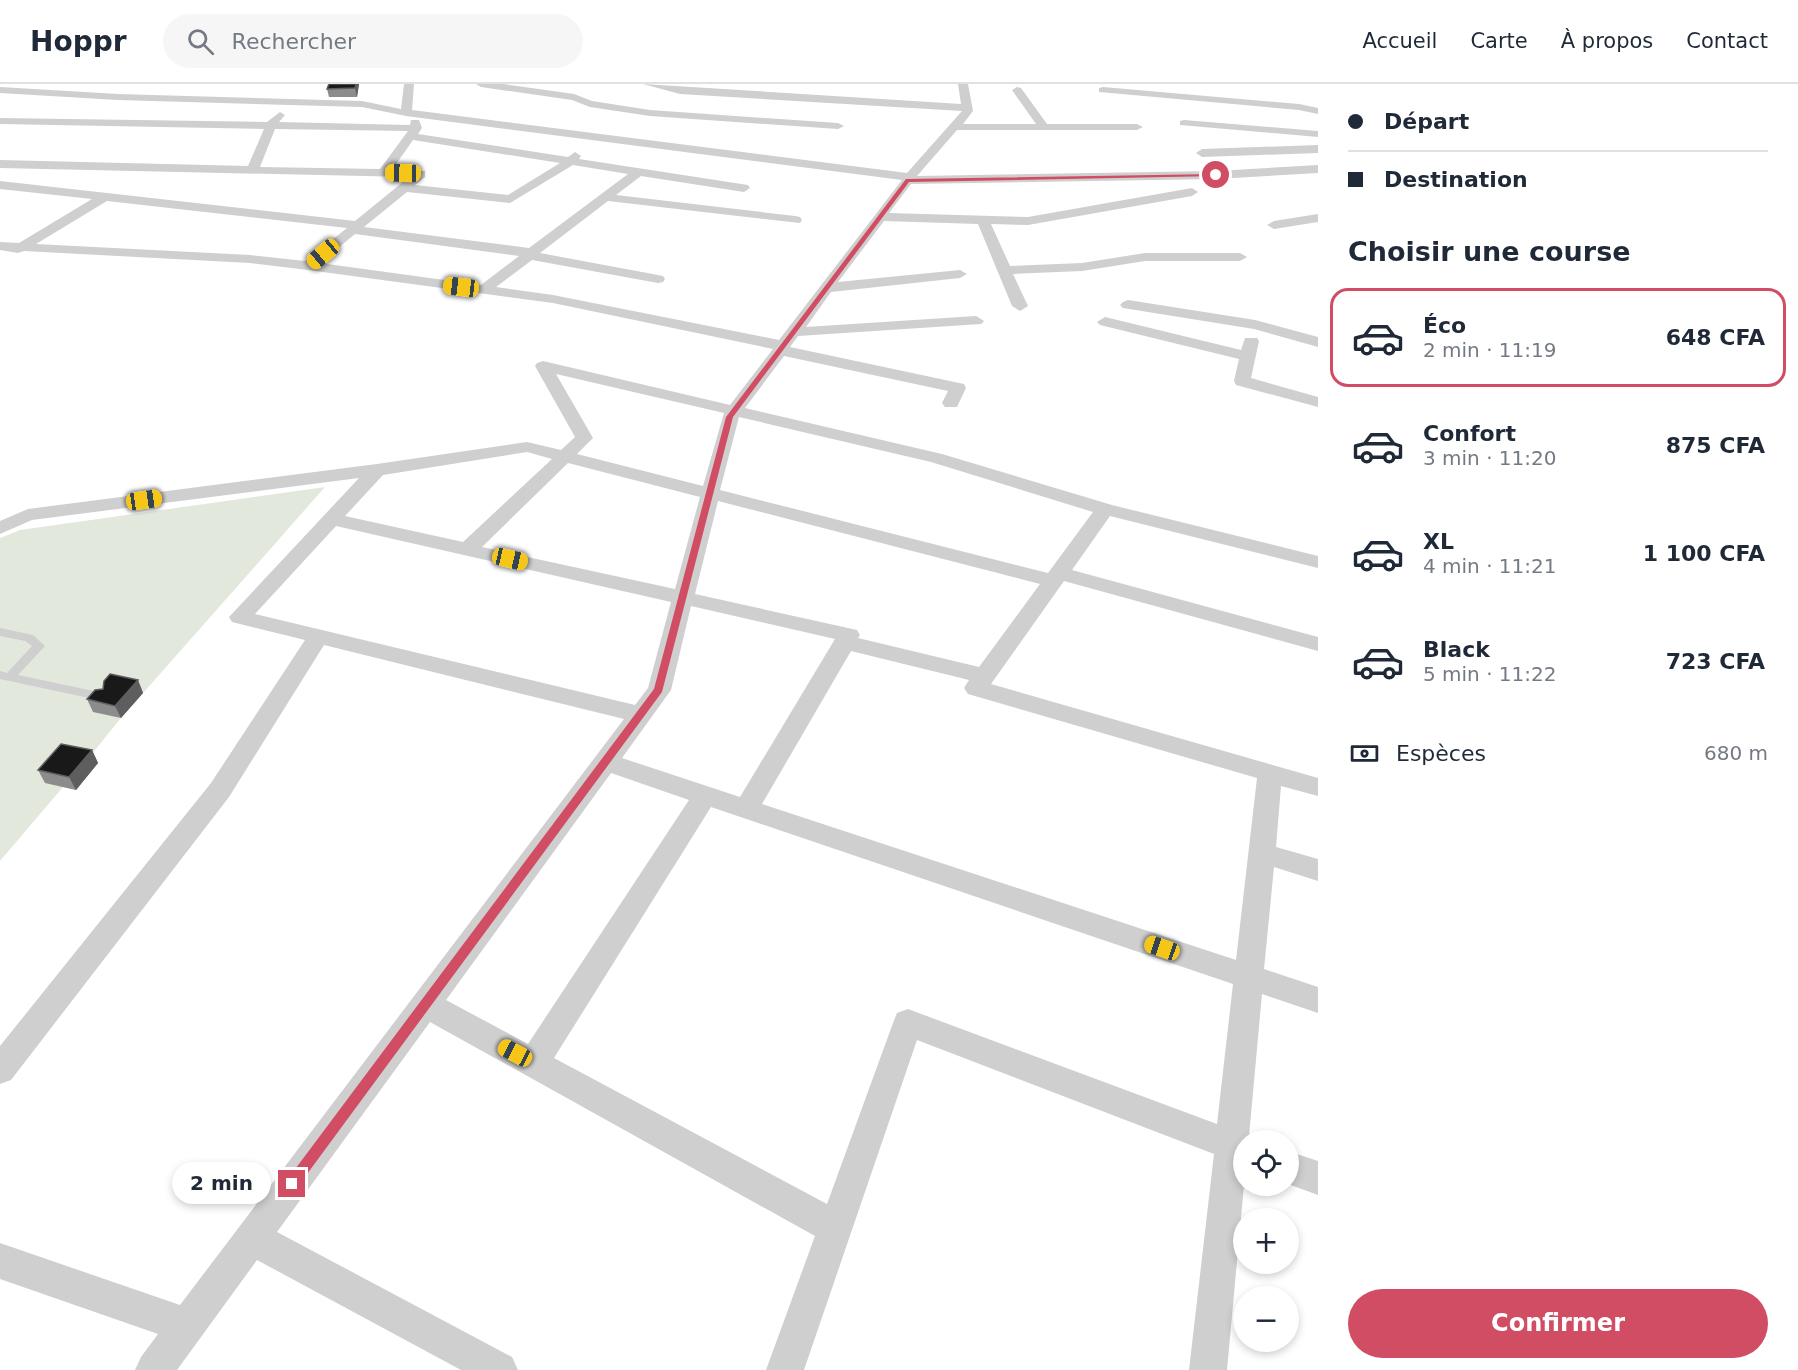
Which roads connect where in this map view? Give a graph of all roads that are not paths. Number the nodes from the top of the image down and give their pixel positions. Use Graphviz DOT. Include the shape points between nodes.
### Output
graph roads {
  1 [pos="408,84"];
  2 [pos="481,84"];
  3 [pos="572,84"];
  4 [pos="648,84"];
  5 [pos="787,84"];
  6 [pos="963,84"];
  7 [pos="1184,84"];
  8 [pos="0,90"];
  9 [pos="1017,90"];
  10 [pos="675,92"];
  11 [pos="556,95"];
  12 [pos="781,97"];
  13 [pos="1184,97"];
  14 [pos="292,101"];
  15 [pos="968,108"];
  16 [pos="1318,111"];
  17 [pos="650,112"];
  18 [pos="406,113"];
  19 [pos="0,121"];
  20 [pos="271,125"];
  21 [pos="838,126"];
  22 [pos="954,127"];
  23 [pos="1044,127"];
  24 [pos="413,132"];
  25 [pos="1318,134"];
  26 [pos="593,136"];
  27 [pos="1196,143"];
  28 [pos="1318,149"];
  29 [pos="570,162"];
  30 [pos="0,164"];
  31 [pos="254,169"];
  32 [pos="638,172"];
  33 [pos="384,173"];
  34 [pos="1216,175"];
  35 [pos="1315,175"];
  36 [pos="909,179"];
  37 [pos="0,185"];
  38 [pos="404,188"];
  39 [pos="744,188"];
  40 [pos="1192,192"];
  41 [pos="104,197"];
  42 [pos="605,197"];
  43 [pos="880,217"];
  44 [pos="1318,218"];
  45 [pos="795,220"];
  46 [pos="982,220"];
  47 [pos="1274,225"];
  48 [pos="355,228"];
  49 [pos="0,246"];
  50 [pos="18,249"];
  51 [pos="530,254"];
  52 [pos="1240,257"];
  53 [pos="308,266"];
  54 [pos="1005,270"];
  55 [pos="960,274"];
  56 [pos="658,279"];
  57 [pos="827,288"];
  58 [pos="483,290"];
  59 [pos="1128,305"];
  60 [pos="1020,306"];
  61 [pos="976,321"];
  62 [pos="1105,322"];
  63 [pos="1255,325"];
  64 [pos="1318,342"];
  65 [pos="786,343"];
  66 [pos="1248,356"];
  67 [pos="1318,402"];
  68 [pos="951,403"];
  69 [pos="734,411"];
  70 [pos="564,456"];
  71 [pos="377,470"];
  72 [pos="710,494"];
  73 [pos="1105,509"];
  74 [pos="331,519"];
  75 [pos="0,528"];
  76 [pos="467,550"];
  77 [pos="1318,562"];
  78 [pos="1056,577"];
  79 [pos="683,598"];
  80 [pos="0,633"];
  81 [pos="319,636"];
  82 [pos="845,642"];
  83 [pos="1318,644"];
  84 [pos="5,676"];
  85 [pos="984,676"];
  86 [pos="104,697"];
  87 [pos="640,715"];
  88 [pos="605,762"];
  89 [pos="1270,774"];
  90 [pos="1318,787"];
  91 [pos="705,795"];
  92 [pos="746,809"];
  93 [pos="1262,853"];
  94 [pos="1318,870"];
  95 [pos="1249,977"];
  96 [pos="1318,1000"];
  97 [pos="425,1004"];
  98 [pos="533,1063"];
  99 [pos="0,1070"];
  100 [pos="1239,1130"];
  101 [pos="1233,1146"];
  102 [pos="1299,1171"];
  103 [pos="1318,1178"];
  104 [pos="1233,1185"];
  105 [pos="836,1228"];
  106 [pos="252,1238"];
  107 [pos="0,1261"];
  108 [pos="186,1326"];
  109 [pos="154,1370"];
  110 [pos="499,1370"];
  111 [pos="785,1370"];
  112 [pos="1208,1370"];
  1 -- 18 [label="street"];
  2 -- 11 [label="street"];
  3 -- 11 [label="street"];
  4 -- 10 [label="street"];
  5 -- 12 [label="street"];
  6 -- 15 [label="street"];
  7 -- 13 [label="street"];
  8 -- 14 [label="street"];
  9 -- 23 [label="street"];
  10 -- 12 [label="street"];
  10 -- 17 [label="street"];
  11 -- 17 [label="street"];
  12 -- 15 [label="street"];
  13 -- 16 [label="street"];
  13 -- 23 [label="street" via="1103,90 1137,127"];
  14 -- 18 [label="street" via="362,104"];
  14 -- 20 [label="street"];
  15 -- 22 [label="street"];
  17 -- 21 [label="street"];
  18 -- 24 [label="street" via="414,118"];
  18 -- 26 [label="street"];
  19 -- 20 [label="street"];
  20 -- 24 [label="street"];
  20 -- 31 [label="street"];
  22 -- 23 [label="street"];
  22 -- 36 [label="street"];
  24 -- 29 [label="street"];
  24 -- 33 [label="street"];
  25 -- 27 [label="street" via="1184,123"];
  26 -- 29 [label="street"];
  26 -- 36 [label="street"];
  27 -- 28 [label="street"];
  27 -- 34 [label="street"];
  29 -- 32 [label="street"];
  29 -- 38 [label="street" via="510,199"];
  30 -- 31 [label="street"];
  31 -- 33 [label="street"];
  32 -- 39 [label="street"];
  32 -- 42 [label="street"];
  33 -- 38 [label="street" via="421,174"];
  34 -- 35 [label="street" via="1299,170"];
  34 -- 36 [label="street" via="967,184"];
  36 -- 43 [label="street"];
  37 -- 41 [label="street"];
  38 -- 48 [label="street"];
  40 -- 46 [label="street" via="1028,221"];
  41 -- 48 [label="street"];
  41 -- 50 [label="street"];
  42 -- 45 [label="street"];
  42 -- 51 [label="street"];
  43 -- 46 [label="street" via="961,214"];
  43 -- 57 [label="street"];
  44 -- 47 [label="street"];
  46 -- 54 [label="street"];
  48 -- 51 [label="street"];
  48 -- 53 [label="street"];
  49 -- 50 [label="street"];
  50 -- 53 [label="street" via="250,259"];
  51 -- 56 [label="street"];
  51 -- 58 [label="street"];
  52 -- 54 [label="street" via="1145,258 1082,267"];
  53 -- 58 [label="street"];
  54 -- 60 [label="street"];
  55 -- 57 [label="street"];
  57 -- 65 [label="street"];
  58 -- 65 [label="street" via="553,299"];
  59 -- 63 [label="street"];
  61 -- 65 [label="street"];
  62 -- 66 [label="street"];
  63 -- 64 [label="street"];
  63 -- 66 [label="street"];
  65 -- 68 [label="street" via="958,388"];
  65 -- 69 [label="street"];
  66 -- 67 [label="street" via="1242,381"];
  69 -- 70 [label="street" via="543,366 584,438"];
  69 -- 72 [label="street"];
  69 -- 73 [label="street" via="936,458"];
  70 -- 71 [label="street" via="527,447"];
  70 -- 72 [label="street"];
  70 -- 76 [label="street"];
  71 -- 74 [label="street"];
  71 -- 75 [label="street" via="28,515"];
  72 -- 78 [label="street"];
  72 -- 79 [label="street"];
  73 -- 77 [label="street"];
  73 -- 78 [label="street"];
  74 -- 76 [label="street"];
  74 -- 81 [label="street" via="240,617"];
  76 -- 79 [label="street"];
  78 -- 83 [label="street"];
  78 -- 85 [label="street"];
  79 -- 82 [label="street" via="849,635"];
  79 -- 87 [label="street" via="659,690"];
  80 -- 84 [label="lane" via="29,638 39,646"];
  81 -- 87 [label="street"];
  81 -- 99 [label="street" via="220,790"];
  82 -- 85 [label="street"];
  82 -- 92 [label="street"];
  84 -- 86 [label="lane"];
  85 -- 89 [label="street" via="976,688"];
  87 -- 88 [label="street"];
  88 -- 91 [label="street"];
  88 -- 97 [label="street"];
  89 -- 90 [label="street"];
  89 -- 93 [label="street"];
  91 -- 92 [label="street"];
  91 -- 98 [label="street"];
  92 -- 95 [label="street"];
  93 -- 94 [label="street"];
  93 -- 95 [label="street"];
  95 -- 96 [label="street"];
  95 -- 100 [label="street"];
  97 -- 98 [label="street"];
  97 -- 106 [label="street"];
  98 -- 105 [label="street"];
  101 -- 105 [label="street" via="908,1023"];
  102 -- 103 [label="street"];
  104 -- 112 [label="street"];
  105 -- 111 [label="street"];
  106 -- 108 [label="street"];
  106 -- 110 [label="street"];
  107 -- 108 [label="street"];
  108 -- 109 [label="street"];
}
